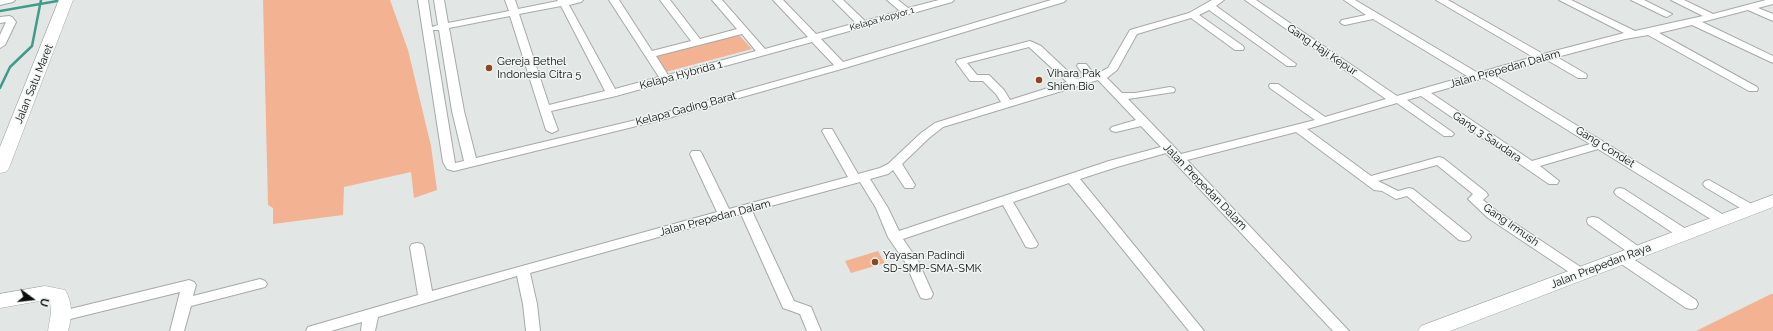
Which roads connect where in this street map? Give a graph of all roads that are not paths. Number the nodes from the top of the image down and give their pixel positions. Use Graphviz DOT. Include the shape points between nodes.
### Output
graph roads {
  1 [pos="10,0"];
  2 [pos="423,0"];
  3 [pos="439,0"];
  4 [pos="510,0"];
  5 [pos="578,0"];
  6 [pos="614,0"];
  7 [pos="664,0"];
  8 [pos="717,0"];
  9 [pos="778,0"];
  10 [pos="838,0"];
  11 [pos="892,0"];
  12 [pos="945,0"];
  13 [pos="1061,0"];
  14 [pos="1250,0"];
  15 [pos="1349,0"];
  16 [pos="1441,0"];
  17 [pos="1564,0"];
  18 [pos="1636,0"];
  19 [pos="1676,0"];
  20 [pos="563,1"];
  21 [pos="1773,1"];
  22 [pos="0,2"];
  23 [pos="66,2"];
  24 [pos="1214,3"];
  25 [pos="1749,7"];
  26 [pos="907,12"];
  27 [pos="514,13"];
  28 [pos="1666,14"];
  29 [pos="1192,15"];
  30 [pos="1375,16"];
  31 [pos="1713,18"];
  32 [pos="1773,18"];
  33 [pos="0,20"];
  34 [pos="1345,22"];
  35 [pos="1694,22"];
  36 [pos="863,24"];
  37 [pos="443,26"];
  38 [pos="426,30"];
  39 [pos="742,31"];
  40 [pos="1651,32"];
  41 [pos="1634,34"];
  42 [pos="816,38"];
  43 [pos="697,42"];
  44 [pos="0,46"];
  45 [pos="1239,48"];
  46 [pos="763,53"];
  47 [pos="649,55"];
  48 [pos="1545,57"];
  49 [pos="1773,60"];
  50 [pos="1291,64"];
  51 [pos="841,66"];
  52 [pos="1082,66"];
  53 [pos="1482,76"];
  54 [pos="1582,76"];
  55 [pos="1096,77"];
  56 [pos="665,79"];
  57 [pos="1074,83"];
  58 [pos="1274,86"];
  59 [pos="1752,89"];
  60 [pos="1170,90"];
  61 [pos="1422,92"];
  62 [pos="612,94"];
  63 [pos="1118,96"];
  64 [pos="1397,100"];
  65 [pos="1008,104"];
  66 [pos="546,110"];
  67 [pos="1323,120"];
  68 [pos="1143,122"];
  69 [pos="1298,128"];
  70 [pos="1116,129"];
  71 [pos="552,130"];
  72 [pos="828,131"];
  73 [pos="1448,134"];
  74 [pos="1600,145"];
  75 [pos="1168,149"];
  76 [pos="696,154"];
  77 [pos="1177,159"];
  78 [pos="471,164"];
  79 [pos="896,165"];
  80 [pos="1530,166"];
  81 [pos="0,168"];
  82 [pos="859,178"];
  83 [pos="1072,178"];
  84 [pos="1369,180"];
  85 [pos="1553,181"];
  86 [pos="1709,184"];
  87 [pos="909,186"];
  88 [pos="1620,192"];
  89 [pos="1006,200"];
  90 [pos="1773,201"];
  91 [pos="1751,209"];
  92 [pos="745,210"];
  93 [pos="724,215"];
  94 [pos="1592,220"];
  95 [pos="1722,220"];
  96 [pos="1684,234"];
  97 [pos="895,237"];
  98 [pos="1464,237"];
  99 [pos="1031,244"];
  100 [pos="417,247"];
  101 [pos="1629,255"];
  102 [pos="522,270"];
  103 [pos="1580,273"];
  104 [pos="260,284"];
  105 [pos="926,294"];
  106 [pos="426,299"];
  107 [pos="0,302"];
  108 [pos="184,303"];
  109 [pos="1691,304"];
  110 [pos="371,315"];
  111 [pos="60,323"];
  112 [pos="177,331"];
  113 [pos="313,331"];
  114 [pos="368,331"];
  115 [pos="533,331"];
  116 [pos="814,331"];
  117 [pos="1197,331"];
  118 [pos="1342,331"];
  119 [pos="1428,331"];
  1 -- 22 [label="street"];
  2 -- 38 [label="street"];
  3 -- 37 [label="street"];
  4 -- 27 [label="street"];
  5 -- 20 [label="street"];
  6 -- 47 [label="street"];
  7 -- 43 [label="street"];
  8 -- 39 [label="street"];
  9 -- 42 [label="street"];
  10 -- 36 [label="street"];
  11 -- 26 [label="street"];
  12 -- 26 [label="street, Kelapa Kopyor 1"];
  13 -- 51 [label="street, Kelapa Gading Barat"];
  14 -- 64 [label="street, Gang Haji Kepur"];
  15 -- 30 [label="street, Gang Condet"];
  16 -- 48 [label="street"];
  17 -- 41 [label="street"];
  18 -- 28 [label="street"];
  19 -- 31 [label="street"];
  20 -- 27 [label="street"];
  20 -- 62 [label="street"];
  21 -- 25 [label="street, Jalan Prepedan Dalam"];
  23 -- 81 [label="street, Jalan Satu Maret"];
  24 -- 29 [label="street, Jalan Prepedan Dalam"];
  24 -- 50 [label="street"];
  25 -- 31 [label="street, Jalan Prepedan Dalam"];
  25 -- 32 [label="street"];
  26 -- 36 [label="street, Kelapa Kopyor 1"];
  27 -- 37 [label="street"];
  27 -- 66 [label="street"];
  29 -- 45 [label="street"];
  29 -- 55 [label="street, Jalan Prepedan Dalam" via="1133,32 1112,70"];
  30 -- 34 [label="street"];
  30 -- 53 [label="street, Gang Condet" via="1432,52"];
  31 -- 35 [label="street, Jalan Prepedan Dalam"];
  33 -- 44 [label="street" via="9,19 11,22"];
  35 -- 40 [label="street, Jalan Prepedan Dalam"];
  35 -- 49 [label="street"];
  36 -- 42 [label="street, Kelapa Kopyor 1"];
  37 -- 38 [label="street"];
  37 -- 78 [label="street" via="458,111"];
  38 -- 78 [label="street, Kelapa Gading Barat" via="449,162 454,167"];
  39 -- 43 [label="street"];
  39 -- 46 [label="street"];
  40 -- 41 [label="street, Jalan Prepedan Dalam"];
  40 -- 59 [label="street"];
  41 -- 48 [label="street, Jalan Prepedan Dalam"];
  42 -- 46 [label="street, Kelapa Hybrida 1"];
  42 -- 51 [label="street"];
  43 -- 47 [label="street"];
  46 -- 56 [label="street, Kelapa Hybrida 1"];
  47 -- 56 [label="street"];
  48 -- 53 [label="street, Jalan Prepedan Dalam"];
  48 -- 54 [label="street"];
  51 -- 78 [label="street, Kelapa Gading Barat" via="657,118"];
  52 -- 55 [label="street"];
  53 -- 61 [label="street, Jalan Prepedan Dalam"];
  53 -- 74 [label="street, Gang Condet"];
  55 -- 57 [label="street, Jalan Prepedan Dalam"];
  55 -- 63 [label="street, Jalan Prepedan Dalam"];
  56 -- 62 [label="street, Kelapa Hybrida 1"];
  57 -- 65 [label="street, Jalan Prepedan Dalam"];
  57 -- 65 [label="street" via="1030,44 961,62 974,79 985,77"];
  58 -- 67 [label="street"];
  60 -- 63 [label="street"];
  61 -- 64 [label="street, Jalan Prepedan Dalam"];
  61 -- 80 [label="street, Gang 3 Saudara"];
  62 -- 66 [label="street, Kelapa Hybrida 1"];
  63 -- 68 [label="street, Jalan Prepedan Dalam"];
  64 -- 67 [label="street, Jalan Prepedan Dalam"];
  64 -- 73 [label="street, Gang Haji Kepur"];
  65 -- 79 [label="street, Jalan Prepedan Dalam" via="936,126"];
  66 -- 71 [label="street"];
  67 -- 69 [label="street, Jalan Prepedan Dalam"];
  68 -- 70 [label="street"];
  68 -- 75 [label="street, Jalan Prepedan Dalam"];
  69 -- 77 [label="street, Jalan Prepedan Dalam"];
  69 -- 84 [label="street"];
  72 -- 82 [label="street"];
  74 -- 80 [label="street"];
  74 -- 95 [label="street, Gang Condet"];
  75 -- 77 [label="street, Jalan Prepedan Dalam"];
  75 -- 83 [label="street"];
  76 -- 93 [label="street"];
  77 -- 118 [label="street, Jalan Prepedan Dalam"];
  79 -- 82 [label="street, Jalan Prepedan Dalam"];
  79 -- 87 [label="street"];
  80 -- 85 [label="street, Gang 3 Saudara"];
  82 -- 92 [label="street, Jalan Prepedan Dalam"];
  82 -- 97 [label="street" via="882,208"];
  83 -- 89 [label="street"];
  83 -- 117 [label="street"];
  84 -- 98 [label="street" via="1396,195 1409,192"];
  84 -- 103 [label="street, Gang Irmush" via="1439,161 1482,195 1474,199 1493,215"];
  86 -- 91 [label="street"];
  88 -- 96 [label="street"];
  89 -- 97 [label="street"];
  89 -- 99 [label="street"];
  90 -- 91 [label="street, Jalan Prepedan Raya"];
  91 -- 95 [label="street, Jalan Prepedan Raya"];
  92 -- 93 [label="street, Jalan Prepedan Dalam"];
  92 -- 116 [label="street" via="788,304 806,311"];
  93 -- 102 [label="street, Jalan Prepedan Dalam"];
  94 -- 101 [label="street"];
  95 -- 96 [label="street, Jalan Prepedan Raya"];
  96 -- 101 [label="street, Jalan Prepedan Raya"];
  97 -- 105 [label="street" via="911,261"];
  100 -- 106 [label="street"];
  101 -- 103 [label="street, Jalan Prepedan Raya"];
  101 -- 109 [label="street"];
  102 -- 106 [label="street, Jalan Prepedan Dalam"];
  102 -- 115 [label="street"];
  103 -- 119 [label="street, Jalan Prepedan Raya"];
  104 -- 108 [label="street"];
  106 -- 110 [label="street, Jalan Prepedan Dalam"];
  107 -- 111 [label="street" via="45,293 58,295"];
  108 -- 111 [label="street" via="189,285"];
  108 -- 112 [label="street"];
  110 -- 113 [label="street, Jalan Prepedan Dalam"];
  110 -- 114 [label="street"];
}
